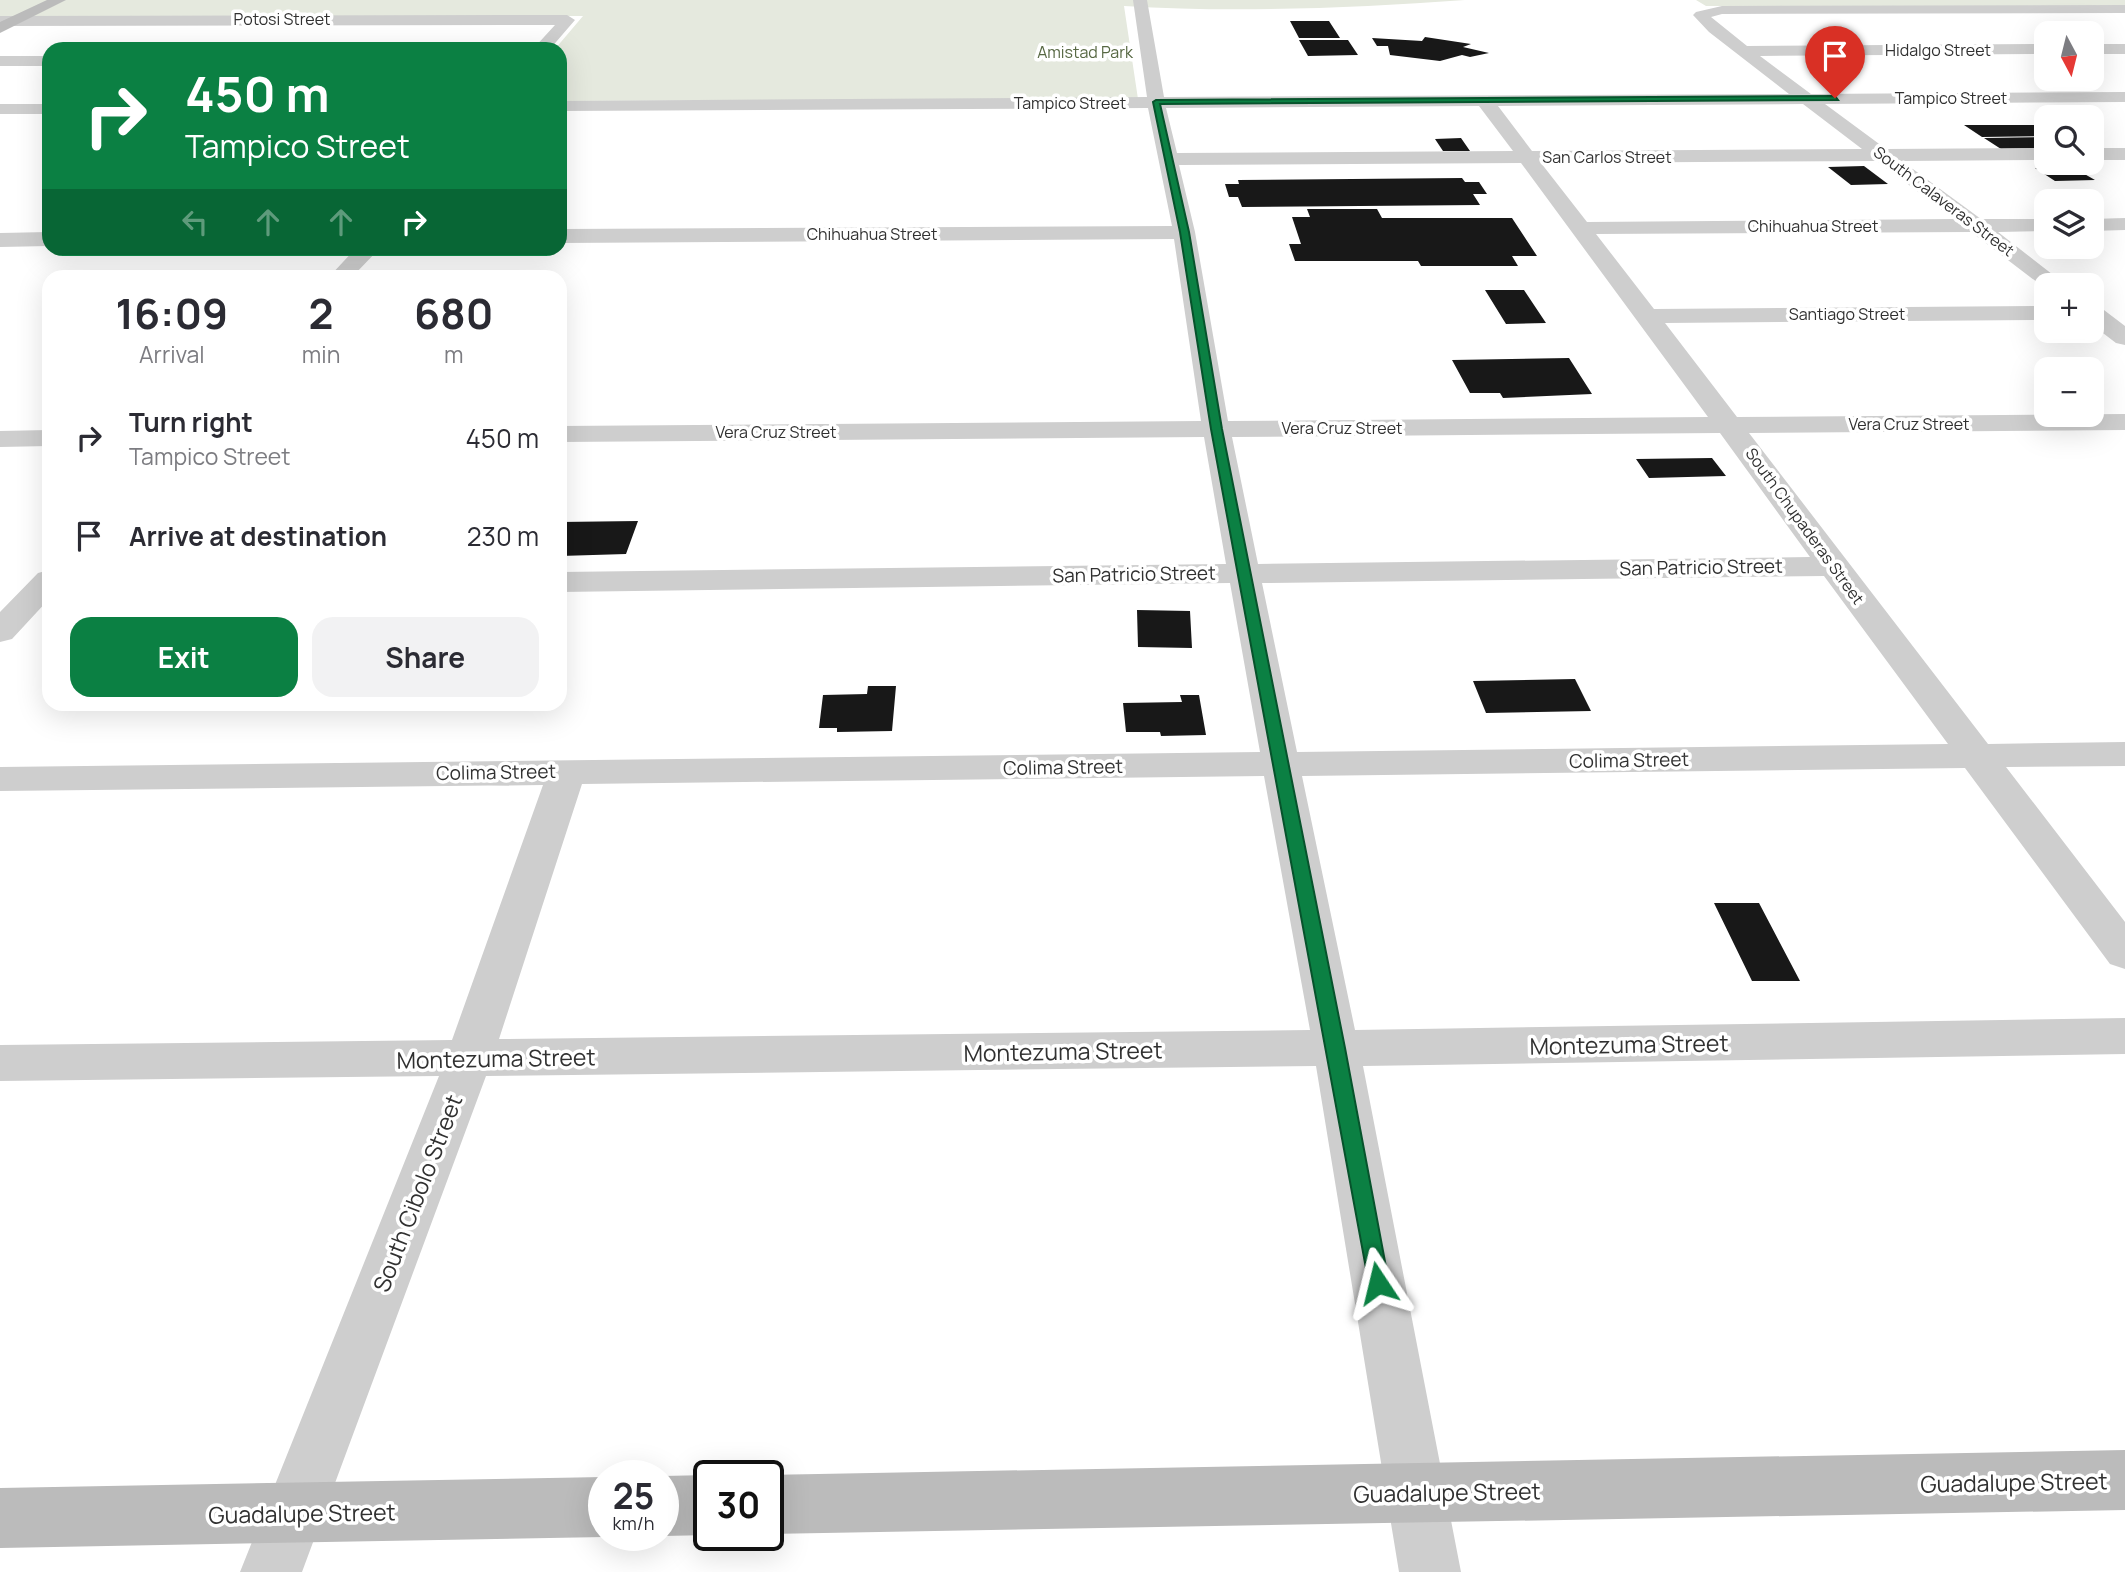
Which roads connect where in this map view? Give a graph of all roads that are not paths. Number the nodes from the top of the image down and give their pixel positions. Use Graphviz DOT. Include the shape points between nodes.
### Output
graph roads {
  1 [pos="58,0"];
  2 [pos="1141,6"];
  3 [pos="2125,9"];
  4 [pos="8,21"];
  5 [pos="0,28"];
  6 [pos="548,42"];
  7 [pos="2125,48"];
  8 [pos="2034,49"];
  9 [pos="2104,49"];
  10 [pos="1746,51"];
  11 [pos="0,61"];
  12 [pos="42,61"];
  13 [pos="2125,97"];
  14 [pos="1809,99"];
  15 [pos="1484,100"];
  16 [pos="1156,102"];
  17 [pos="567,106"];
  18 [pos="0,109"];
  19 [pos="42,109"];
  20 [pos="2104,154"];
  21 [pos="2125,154"];
  22 [pos="1884,155"];
  23 [pos="2034,155"];
  24 [pos="1528,158"];
  25 [pos="1169,159"];
  26 [pos="2125,224"];
  27 [pos="1976,225"];
  28 [pos="2034,225"];
  29 [pos="2104,225"];
  30 [pos="1581,228"];
  31 [pos="1184,232"];
  32 [pos="567,236"];
  33 [pos="42,239"];
  34 [pos="0,240"];
  35 [pos="361,256"];
  36 [pos="347,270"];
  37 [pos="2039,273"];
  38 [pos="2104,312"];
  39 [pos="2125,312"];
  40 [pos="2034,313"];
  41 [pos="1647,316"];
  42 [pos="2104,322"];
  43 [pos="2125,338"];
  44 [pos="2125,422"];
  45 [pos="1731,425"];
  46 [pos="1216,429"];
  47 [pos="567,434"];
  48 [pos="42,438"];
  49 [pos="0,439"];
  50 [pos="1833,566"];
  51 [pos="1244,573"];
  52 [pos="567,582"];
  53 [pos="42,586"];
  54 [pos="0,589"];
  55 [pos="42,590"];
  56 [pos="0,632"];
  57 [pos="2125,754"];
  58 [pos="1976,755"];
  59 [pos="1280,765"];
  60 [pos="567,771"];
  61 [pos="0,779"];
  62 [pos="2125,953"];
  63 [pos="2125,1036"];
  64 [pos="1336,1048"];
  65 [pos="469,1059"];
  66 [pos="0,1063"];
  67 [pos="2125,1480"];
  68 [pos="1415,1492"];
  69 [pos="784,1504"];
  70 [pos="588,1507"];
  71 [pos="294,1513"];
  72 [pos="0,1518"];
  73 [pos="271,1572"];
  74 [pos="1430,1572"];
  1 -- 4 [label="main road"];
  2 -- 16 [label="street"];
  3 -- 10 [label="street, South Calaveras Street" via="1722,10 1700,15"];
  4 -- 5 [label="main road"];
  4 -- 6 [label="street, Potosi Street" via="567,21"];
  7 -- 9 [label="street"];
  8 -- 10 [label="street, Hidalgo Street"];
  10 -- 14 [label="street, South Calaveras Street"];
  11 -- 12 [label="street"];
  13 -- 14 [label="street, Tampico Street"];
  14 -- 15 [label="street, Tampico Street"];
  14 -- 22 [label="street, South Calaveras Street"];
  15 -- 16 [label="street, Tampico Street"];
  15 -- 24 [label="street, South Chupaderas Street"];
  16 -- 17 [label="street, Tampico Street"];
  16 -- 25 [label="street"];
  18 -- 19 [label="street"];
  20 -- 21 [label="street"];
  22 -- 23 [label="street, San Carlos Street"];
  22 -- 24 [label="street, San Carlos Street"];
  22 -- 27 [label="street, South Calaveras Street"];
  24 -- 25 [label="street, San Carlos Street"];
  24 -- 30 [label="street, South Chupaderas Street"];
  25 -- 31 [label="street"];
  26 -- 29 [label="street"];
  27 -- 28 [label="street, Chihuahua Street"];
  27 -- 30 [label="street, Chihuahua Street"];
  27 -- 37 [label="street, South Calaveras Street"];
  30 -- 41 [label="street, South Chupaderas Street"];
  31 -- 32 [label="street, Chihuahua Street"];
  31 -- 46 [label="street"];
  33 -- 34 [label="street"];
  35 -- 36 [label="street"];
  38 -- 39 [label="street"];
  40 -- 41 [label="street, Santiago Street"];
  41 -- 45 [label="street, South Chupaderas Street"];
  42 -- 43 [label="street"];
  44 -- 45 [label="street, Vera Cruz Street"];
  45 -- 46 [label="street, Vera Cruz Street"];
  45 -- 50 [label="street, South Chupaderas Street"];
  46 -- 47 [label="street, Vera Cruz Street"];
  46 -- 51 [label="street"];
  48 -- 49 [label="street"];
  50 -- 51 [label="street, San Patricio Street"];
  50 -- 58 [label="street, South Chupaderas Street"];
  51 -- 52 [label="street, San Patricio Street"];
  51 -- 59 [label="street"];
  53 -- 54 [label="street"];
  55 -- 56 [label="street"];
  57 -- 58 [label="street, Colima Street"];
  58 -- 59 [label="street, Colima Street"];
  58 -- 62 [label="street, South Chupaderas Street"];
  59 -- 60 [label="street, Colima Street"];
  59 -- 64 [label="street"];
  60 -- 61 [label="street, Colima Street"];
  60 -- 65 [label="street, South Cibolo Street"];
  63 -- 64 [label="street, Montezuma Street"];
  64 -- 65 [label="street, Montezuma Street"];
  64 -- 68 [label="street"];
  65 -- 66 [label="street, Montezuma Street"];
  65 -- 71 [label="street, South Cibolo Street"];
  67 -- 68 [label="main road, Guadalupe Street"];
  68 -- 69 [label="main road, Guadalupe Street"];
  68 -- 74 [label="street"];
  70 -- 71 [label="main road, Guadalupe Street"];
  71 -- 72 [label="main road, Guadalupe Street"];
  71 -- 73 [label="street, South Cibolo Street"];
}
